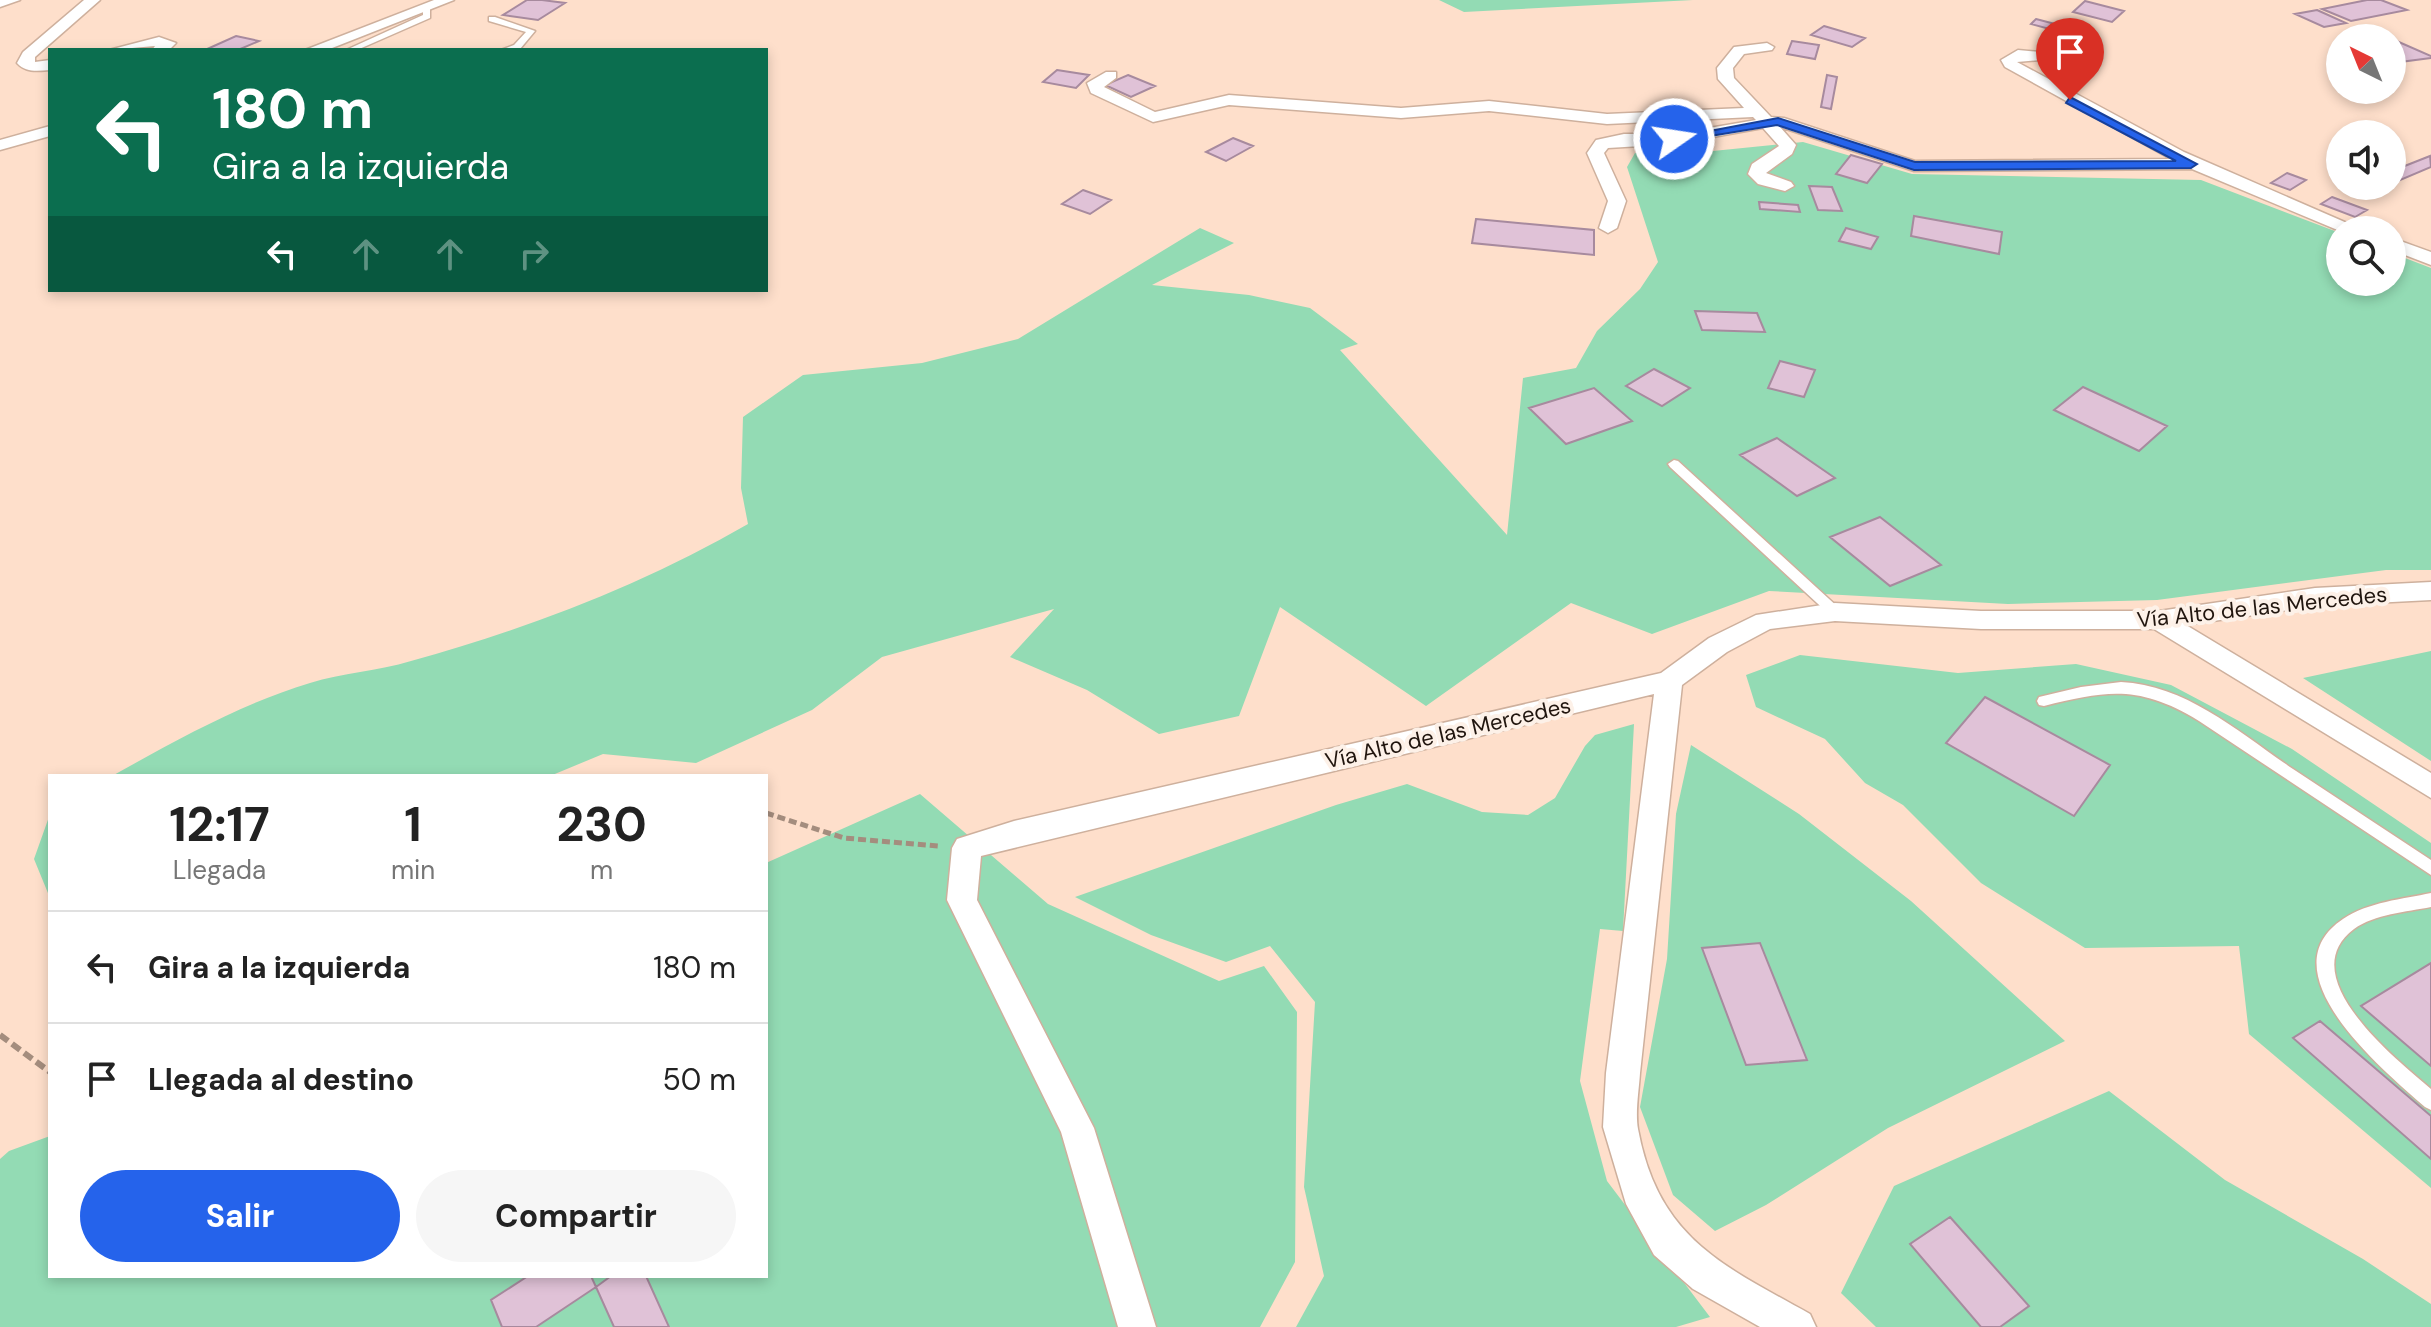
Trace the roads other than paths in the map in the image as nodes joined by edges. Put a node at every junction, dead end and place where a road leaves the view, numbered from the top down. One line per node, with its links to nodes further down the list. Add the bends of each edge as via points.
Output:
1 (13, 0): 4 (street)
2 (93, 0): 14 (street, via 25,63)
3 (447, 0): 5 (street)
4 (0, 3)
5 (426, 9): 10 (street); 11 (lane, via 427,16)
6 (492, 19): 12 (lane, via 531,31)
7 (1767, 47): 16 (street, via 1739,50 1725,68 1726,79)
8 (126, 48): 9 (street, via 169,43)
9 (163, 48)
10 (319, 48)
11 (355, 48)
12 (513, 48)
13 (2046, 56): 19 (street, via 2018,55 2009,60 2070,100)
14 (48, 65)
15 (1111, 75): 16 (street, via 1095,83 1097,90 1153,117 1229,100 1401,113 1489,106 1607,119)
16 (1760, 117): 19 (street, via 1914,166); 20 (street, via 1788,145 1763,162 1757,174); 22 (street, via 1674,139 1602,144 1595,153 1617,201)
17 (48, 132): 18 (street)
18 (0, 145)
19 (2191, 164): 21 (street)
20 (1785, 186)
21 (2326, 219)
22 (1608, 228)
23 (2406, 249): 24 (street)
24 (2431, 259)
25 (1674, 464): 27 (lane)
26 (2431, 591): 28 (street, Vía Alto de las Mercedes, via 2315,597)
27 (1835, 612): 28 (street, Vía Alto de las Mercedes, via 1981,620); 29 (street, Vía Alto de las Mercedes, via 1765,621 1718,645)
28 (2159, 620): 31 (street)
29 (1669, 681): 35 (street, Vía Alto de las Mercedes, via 967,848 962,900 1077,1128); 36 (street, via 1620,1127 1644,1204 1667,1242 1706,1276)
30 (2044, 701): 32 (lane, via 2084,691 2123,690 2167,698)
31 (2431, 787)
32 (2431, 868)
33 (2431, 900): 34 (lane, via 2346,925 2329,945 2326,968 2344,1017)
34 (2431, 1101)
35 (1137, 1327)
36 (1797, 1327)

